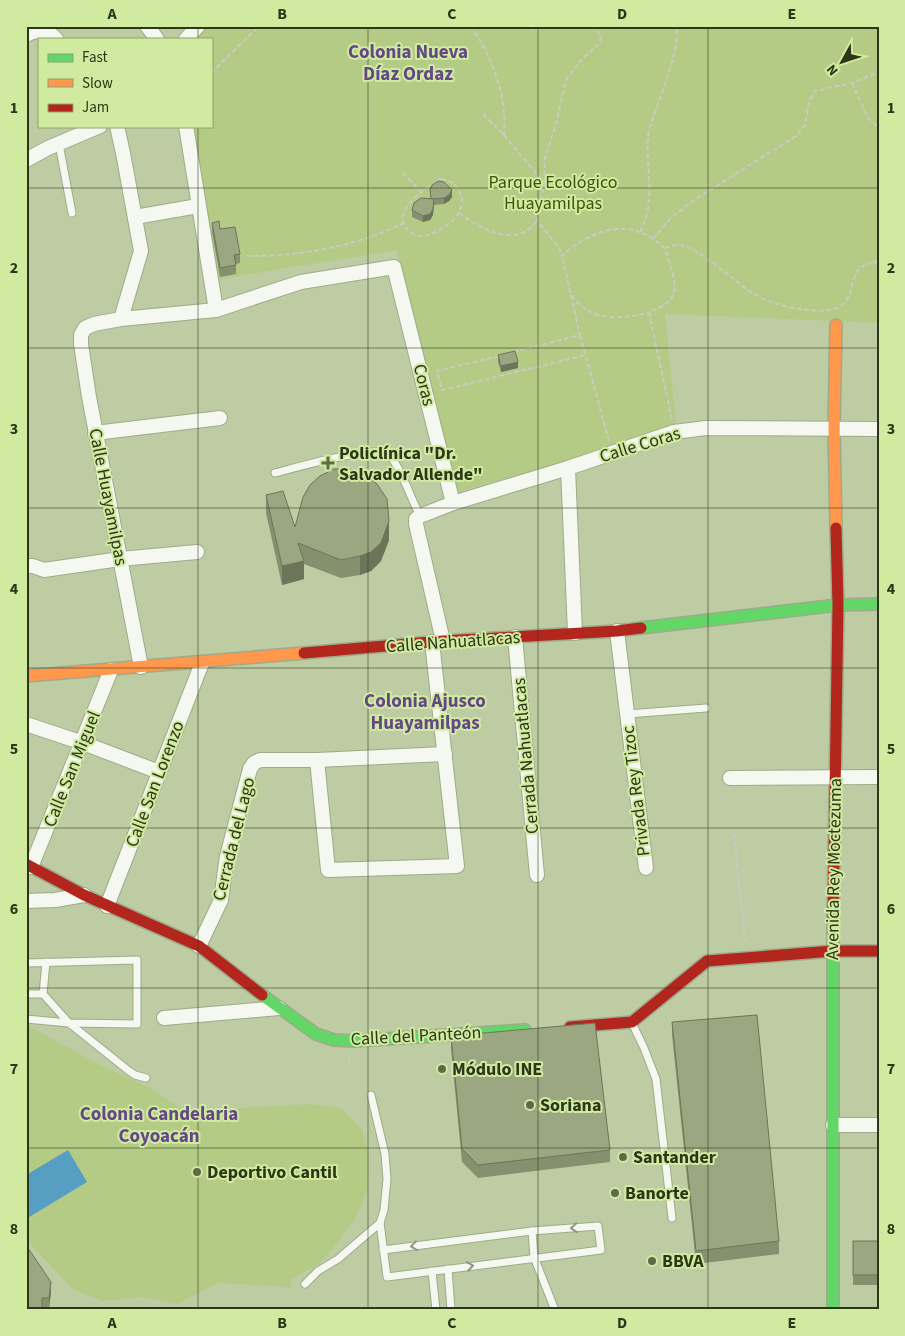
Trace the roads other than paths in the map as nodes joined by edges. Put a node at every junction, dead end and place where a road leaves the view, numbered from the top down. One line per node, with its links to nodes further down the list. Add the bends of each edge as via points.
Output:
1 (146, 26): 5 (street)
2 (198, 26): 6 (street)
3 (26, 36): 4 (street, via 35,30)
4 (55, 38)
5 (156, 38)
6 (187, 38)
7 (96, 128): 10 (street)
8 (117, 128): 14 (street)
9 (186, 128): 12 (street)
10 (60, 144): 11 (street); 13 (lane)
11 (26, 160)
12 (198, 206): 14 (street); 15 (street)
13 (72, 214)
14 (135, 217): 16 (street, via 141,252)
15 (216, 310): 16 (street); 24 (street, Coras, via 301,282 394,267)
16 (121, 319): 21 (street, Calle Huayamilpas, via 94,324 85,328 81,335)
17 (836, 325): 19 (street, Avenida Rey Moctezuma)
18 (220, 418): 21 (street)
19 (834, 429): 20 (street, Calle Coras); 22 (street, Calle Coras, via 706,428 674,432); 30 (street, Avenida Rey Moctezuma)
20 (879, 429)
21 (95, 433): 27 (street, Calle Huayamilpas)
22 (568, 468): 24 (street, Calle Coras); 32 (street)
23 (274, 473): 25 (lane, via 330,459 379,452 388,454 395,462)
24 (453, 503): 25 (street, Calle Coras)
25 (418, 520): 34 (street)
26 (197, 552): 27 (street)
27 (120, 559): 28 (street, via 44,570); 36 (street, Calle Huayamilpas)
28 (26, 566)
29 (879, 604): 30 (street, Calle Nahuatlacas)
30 (838, 605): 31 (street, Calle Nahuatlacas); 46 (street, Avenida Rey Moctezuma)
31 (617, 631): 32 (street, Calle Nahuatlacas); 40 (street, Privada Rey Tizoc)
32 (575, 633): 33 (street, Calle Nahuatlacas)
33 (516, 637): 34 (street, Calle Nahuatlacas); 51 (street, Cerrada Nahuatlacas)
34 (438, 642): 35 (street, Calle Nahuatlacas); 43 (street)
35 (202, 663): 36 (street, Calle Nahuatlacas); 45 (street, Calle San Lorenzo)
36 (141, 667): 37 (street, Calle Nahuatlacas)
37 (111, 670): 38 (street, Calle Nahuatlacas); 42 (street, Calle San Miguel)
38 (26, 676)
39 (706, 708): 40 (lane, Privada Rey Tizoc)
40 (627, 714): 50 (street, Privada Rey Tizoc)
41 (26, 724): 42 (street)
42 (83, 743): 45 (street); 49 (street, Calle San Miguel)
43 (445, 754): 44 (street, Cerrada del Lago); 44 (street, via 457,866 328,870)
44 (317, 760): 55 (street, Cerrada del Lago, via 260,760 250,769 227,856 221,900)
45 (159, 772): 54 (street, Calle San Lorenzo)
46 (835, 777): 47 (street); 48 (street); 57 (street, Avenida Rey Moctezuma)
47 (879, 777)
48 (730, 778)
49 (29, 866): 52 (street, Calle del Panteón)
50 (646, 868)
51 (537, 875)
52 (84, 894): 53 (street); 54 (street, Calle del Panteón)
53 (26, 901)
54 (107, 906): 55 (street, Calle del Panteón)
55 (199, 946): 62 (street, Calle del Panteón)
56 (879, 951): 57 (street)
57 (833, 952): 65 (street, via 707,962); 71 (street, Avenida Rey Moctezuma)
58 (26, 962): 59 (lane)
59 (46, 962): 61 (lane); 66 (lane, via 137,960 136,1024)
60 (26, 994): 61 (lane)
61 (43, 994): 66 (lane)
62 (279, 1008): 63 (street); 68 (street, Calle del Panteón, via 316,1034 354,1042)
63 (164, 1018)
64 (26, 1019): 66 (lane)
65 (632, 1022): 67 (street); 73 (lane, via 656,1079)
66 (69, 1023): 69 (lane, via 129,1072)
67 (562, 1027)
68 (533, 1029)
69 (146, 1078)
70 (371, 1095): 74 (lane, via 388,1179)
71 (833, 1125): 72 (street); 84 (street, Avenida Rey Moctezuma)
72 (879, 1125)
73 (672, 1218)
74 (380, 1222): 76 (lane); 80 (lane)
75 (532, 1231): 76 (lane, one-way to 76); 77 (lane); 77 (lane, one-way to 75, via 601,1250 598,1226)
76 (383, 1250): 79 (lane, via 387,1277)
77 (534, 1258): 78 (lane, one-way to 77); 83 (lane)
78 (448, 1269): 79 (lane); 82 (lane)
79 (432, 1271): 81 (lane)
80 (305, 1284)
81 (436, 1310)
82 (451, 1310)
83 (555, 1310)
84 (833, 1310)

